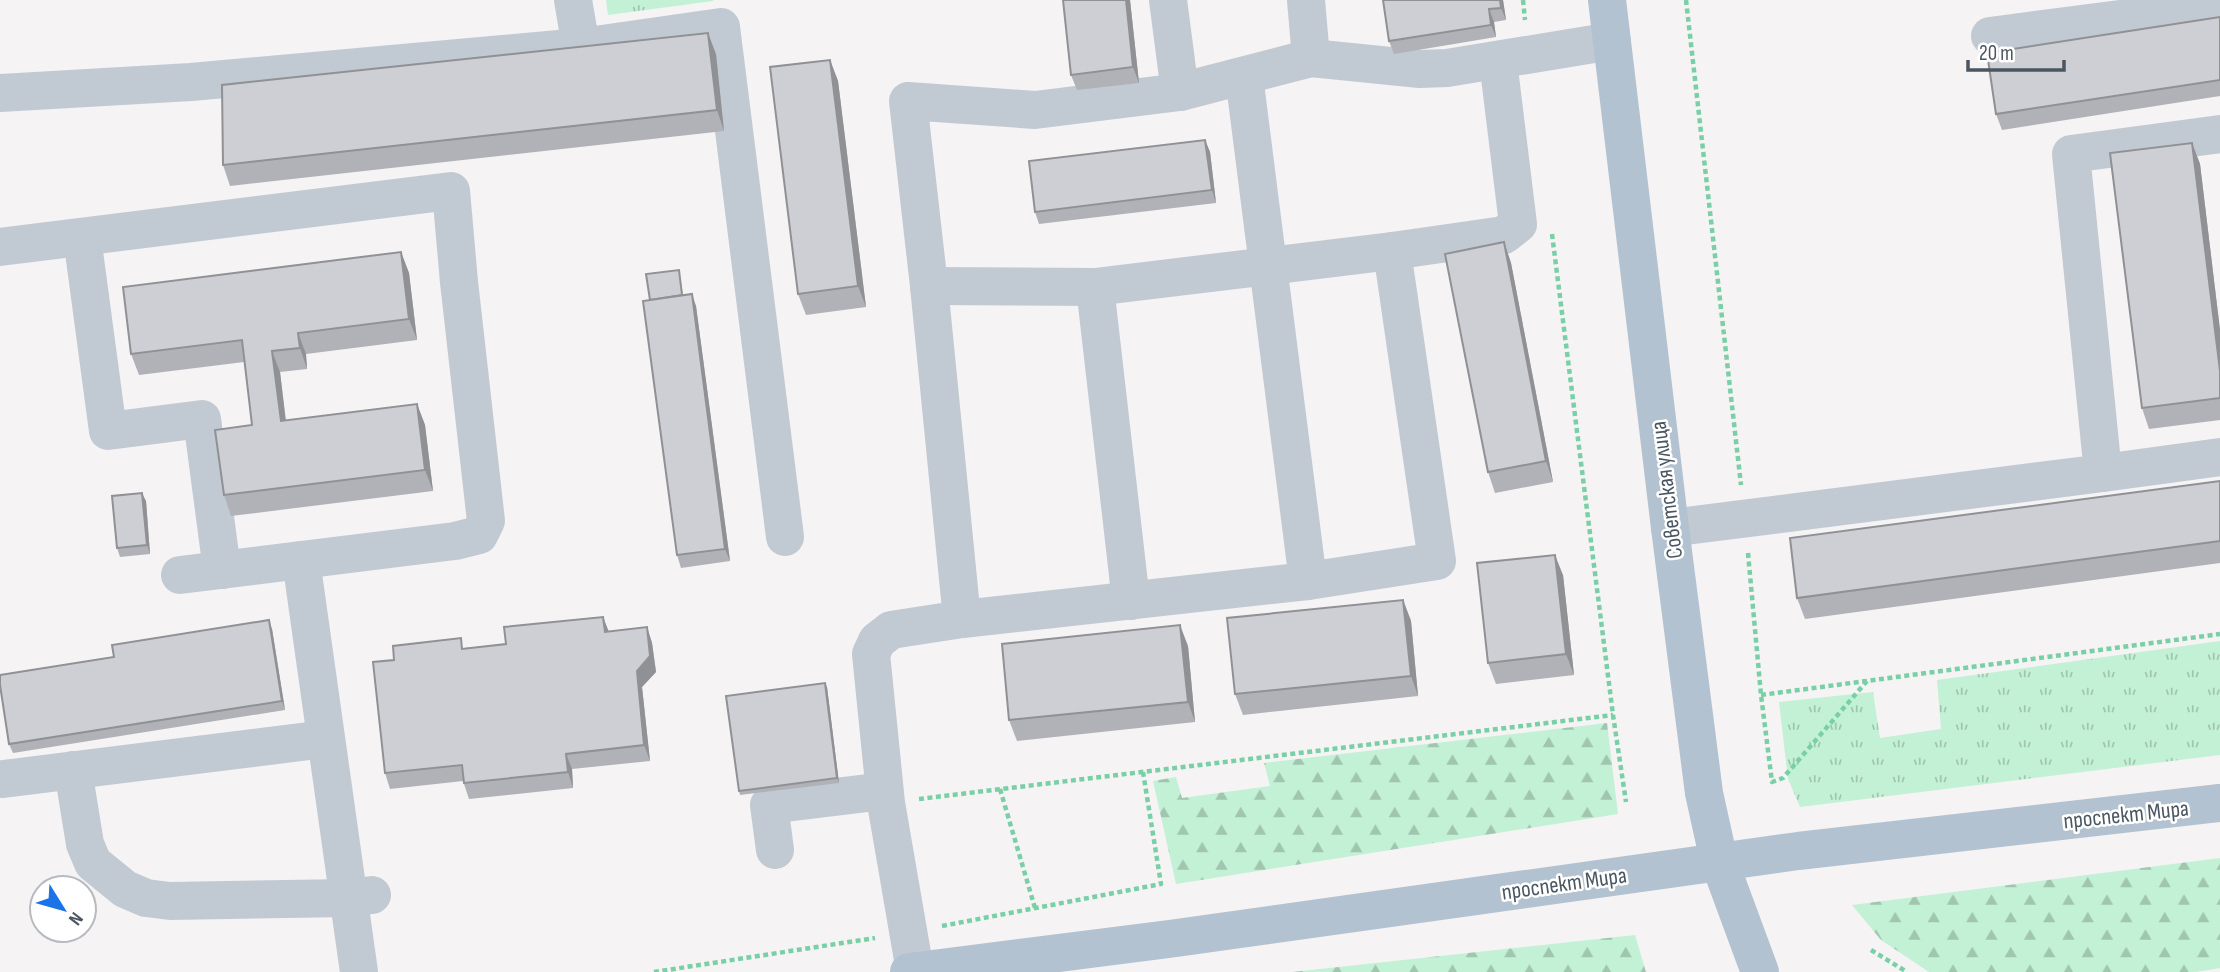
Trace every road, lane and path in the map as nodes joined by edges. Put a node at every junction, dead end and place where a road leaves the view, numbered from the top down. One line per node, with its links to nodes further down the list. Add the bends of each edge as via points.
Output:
1 (573, 0): 10 (lane)
2 (1168, 0): 14 (lane)
3 (1306, 0): 11 (lane)
4 (1523, 0): 12 (path)
5 (1607, 0): 9 (main road, Советская улица)
6 (1685, 0): 26 (path)
7 (2220, 6): 8 (lane)
8 (1990, 36)
9 (1612, 41): 12 (lane); 27 (main road, Советская улица)
10 (581, 47): 15 (lane, via 191,82); 28 (lane, via 721,27)
11 (1311, 58): 12 (lane, via 1420,69); 13 (lane)
12 (1514, 58): 20 (lane, via 1518,224 1504,235)
13 (1244, 76): 14 (lane); 21 (lane)
14 (1180, 92): 22 (lane, via 1035,110 908,101)
15 (0, 93)
16 (2220, 134): 25 (lane, via 2071,154)
17 (1552, 234): 38 (path)
18 (82, 237): 19 (lane); 29 (lane, via 451,191 486,521 479,535 455,541); 30 (lane, via 108,432 202,419)
19 (0, 247)
20 (1392, 251): 21 (lane); 32 (lane, via 1437,561)
21 (1268, 265): 23 (lane); 32 (lane)
22 (929, 286): 23 (lane); 34 (lane)
23 (1095, 287): 33 (lane)
24 (2220, 457): 25 (lane)
25 (2103, 473): 26 (lane)
26 (1745, 520): 27 (lane); 37 (path)
27 (1670, 528): 48 (main road, Советская улица, via 1704,793)
28 (785, 537)
29 (301, 560): 30 (lane); 39 (lane)
30 (222, 570): 31 (lane)
31 (180, 575)
32 (1308, 581): 33 (lane)
33 (1131, 601): 34 (lane)
34 (962, 619): 44 (lane, via 891,630 877,641 871,654)
35 (2220, 634): 36 (path)
36 (1867, 681): 37 (path); 37 (path, via 1783,778 1772,782)
37 (1761, 695)
38 (1613, 715): 41 (path); 45 (path)
39 (325, 739): 40 (lane); 50 (lane)
40 (73, 770): 42 (lane); 50 (lane, via 85,844 93,863 125,890 170,901)
41 (1143, 772): 43 (path); 49 (path, via 1161,884)
42 (3, 779)
43 (1000, 789): 44 (path); 51 (path)
44 (885, 797): 47 (lane, via 769,805); 55 (lane)
45 (1626, 802)
46 (2220, 803): 48 (main road, проспект Мира)
47 (775, 850)
48 (1719, 861): 53 (main road, проспект Мира); 56 (main road, Советская улица)
49 (1124, 891)
50 (361, 897): 54 (lane)
51 (1035, 908)
52 (1871, 950): 57 (path)
53 (1095, 961): 55 (main road, проспект Мира)
54 (359, 972)
55 (912, 972)
56 (1760, 972)
57 (1907, 972)

